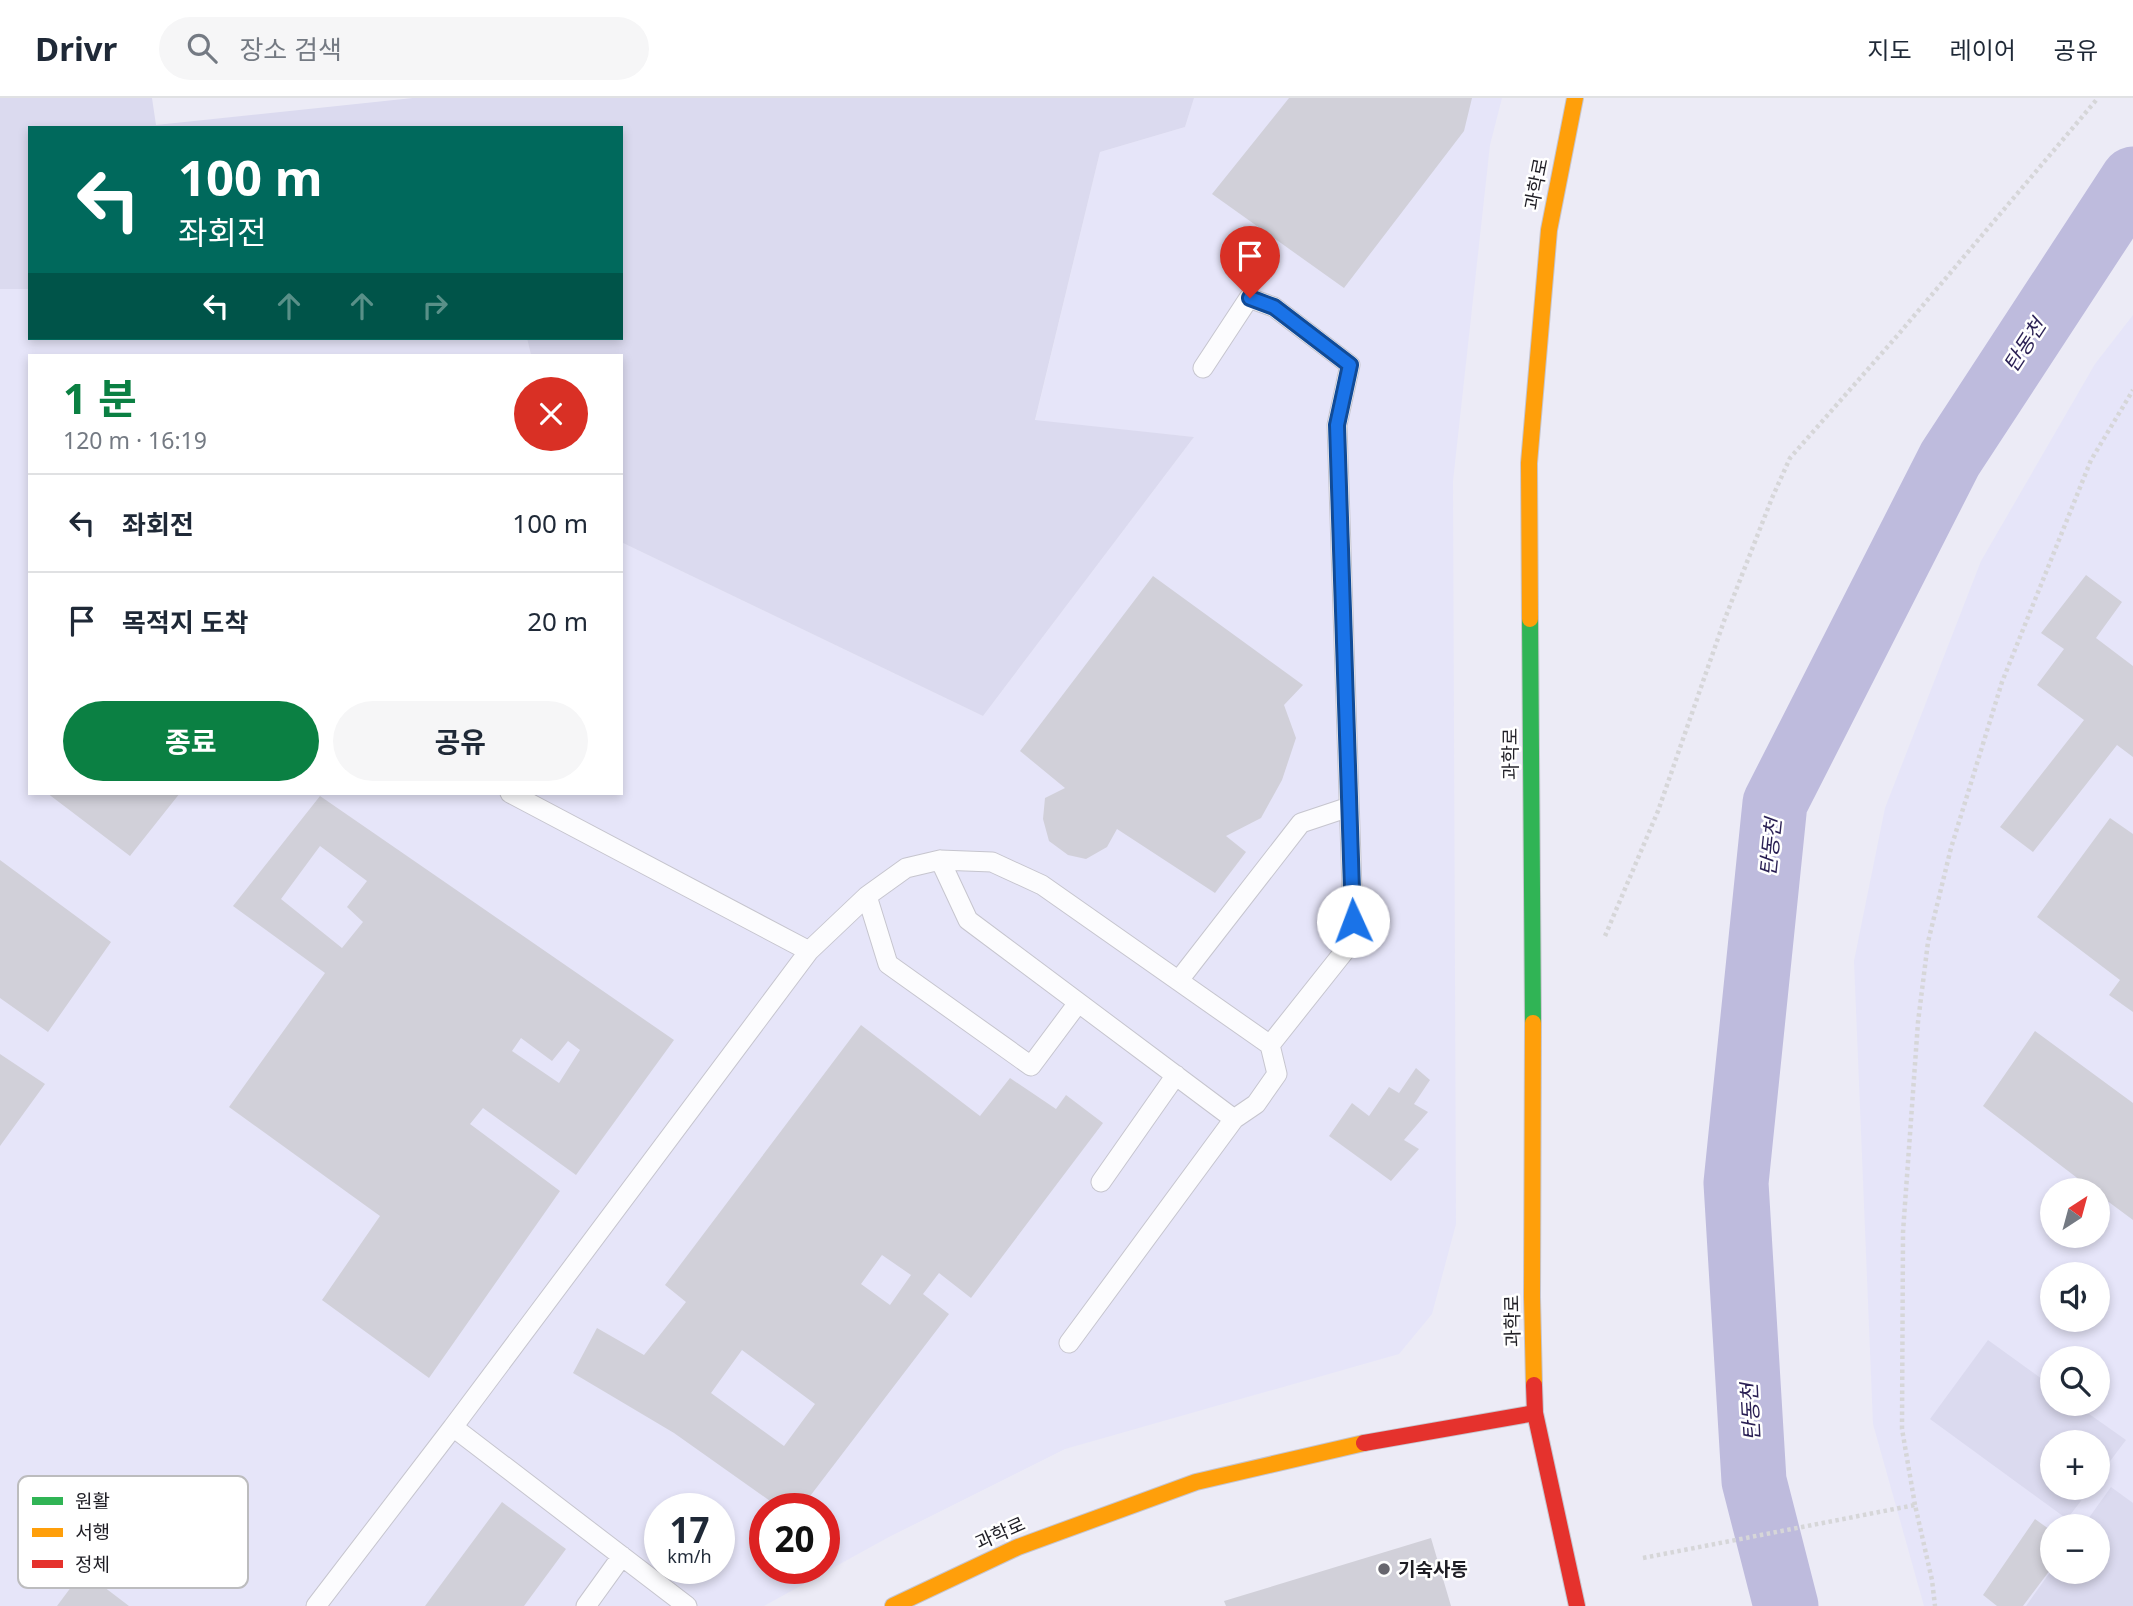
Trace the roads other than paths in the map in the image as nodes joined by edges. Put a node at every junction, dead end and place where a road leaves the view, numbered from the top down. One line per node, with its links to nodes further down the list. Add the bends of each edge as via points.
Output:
1 (1575, 98): 15 (main road, 과학로, via 1549,230 1529,463)
2 (1203, 368): 4 (lane, via 1250,298 1274,307 1350,365 1337,425)
3 (514, 795): 7 (lane)
4 (1349, 807): 8 (lane, via 1301,823); 10 (lane, via 1353,921 1348,948)
5 (940, 860): 6 (lane, via 906,868); 8 (lane, via 992,862 1042,885); 9 (lane, via 968,920)
6 (867, 896): 7 (lane); 9 (lane, via 888,964 1031,1066)
7 (809, 951): 16 (lane)
8 (1179, 980): 10 (lane)
9 (1078, 1003): 11 (lane)
10 (1270, 1045): 12 (lane, via 1277,1074 1256,1104)
11 (1176, 1076): 12 (lane); 13 (lane)
12 (1234, 1119): 14 (lane)
13 (1101, 1182)
14 (1069, 1343)
15 (1535, 1413): 21 (main road, 과학로, via 1354,1445 1196,1482 1017,1547); 22 (main road, 과학로)
16 (453, 1427): 17 (lane); 18 (lane)
17 (622, 1556): 19 (lane); 20 (lane)
18 (316, 1606)
19 (586, 1606)
20 (687, 1606)
21 (893, 1606)
22 (1577, 1606)

